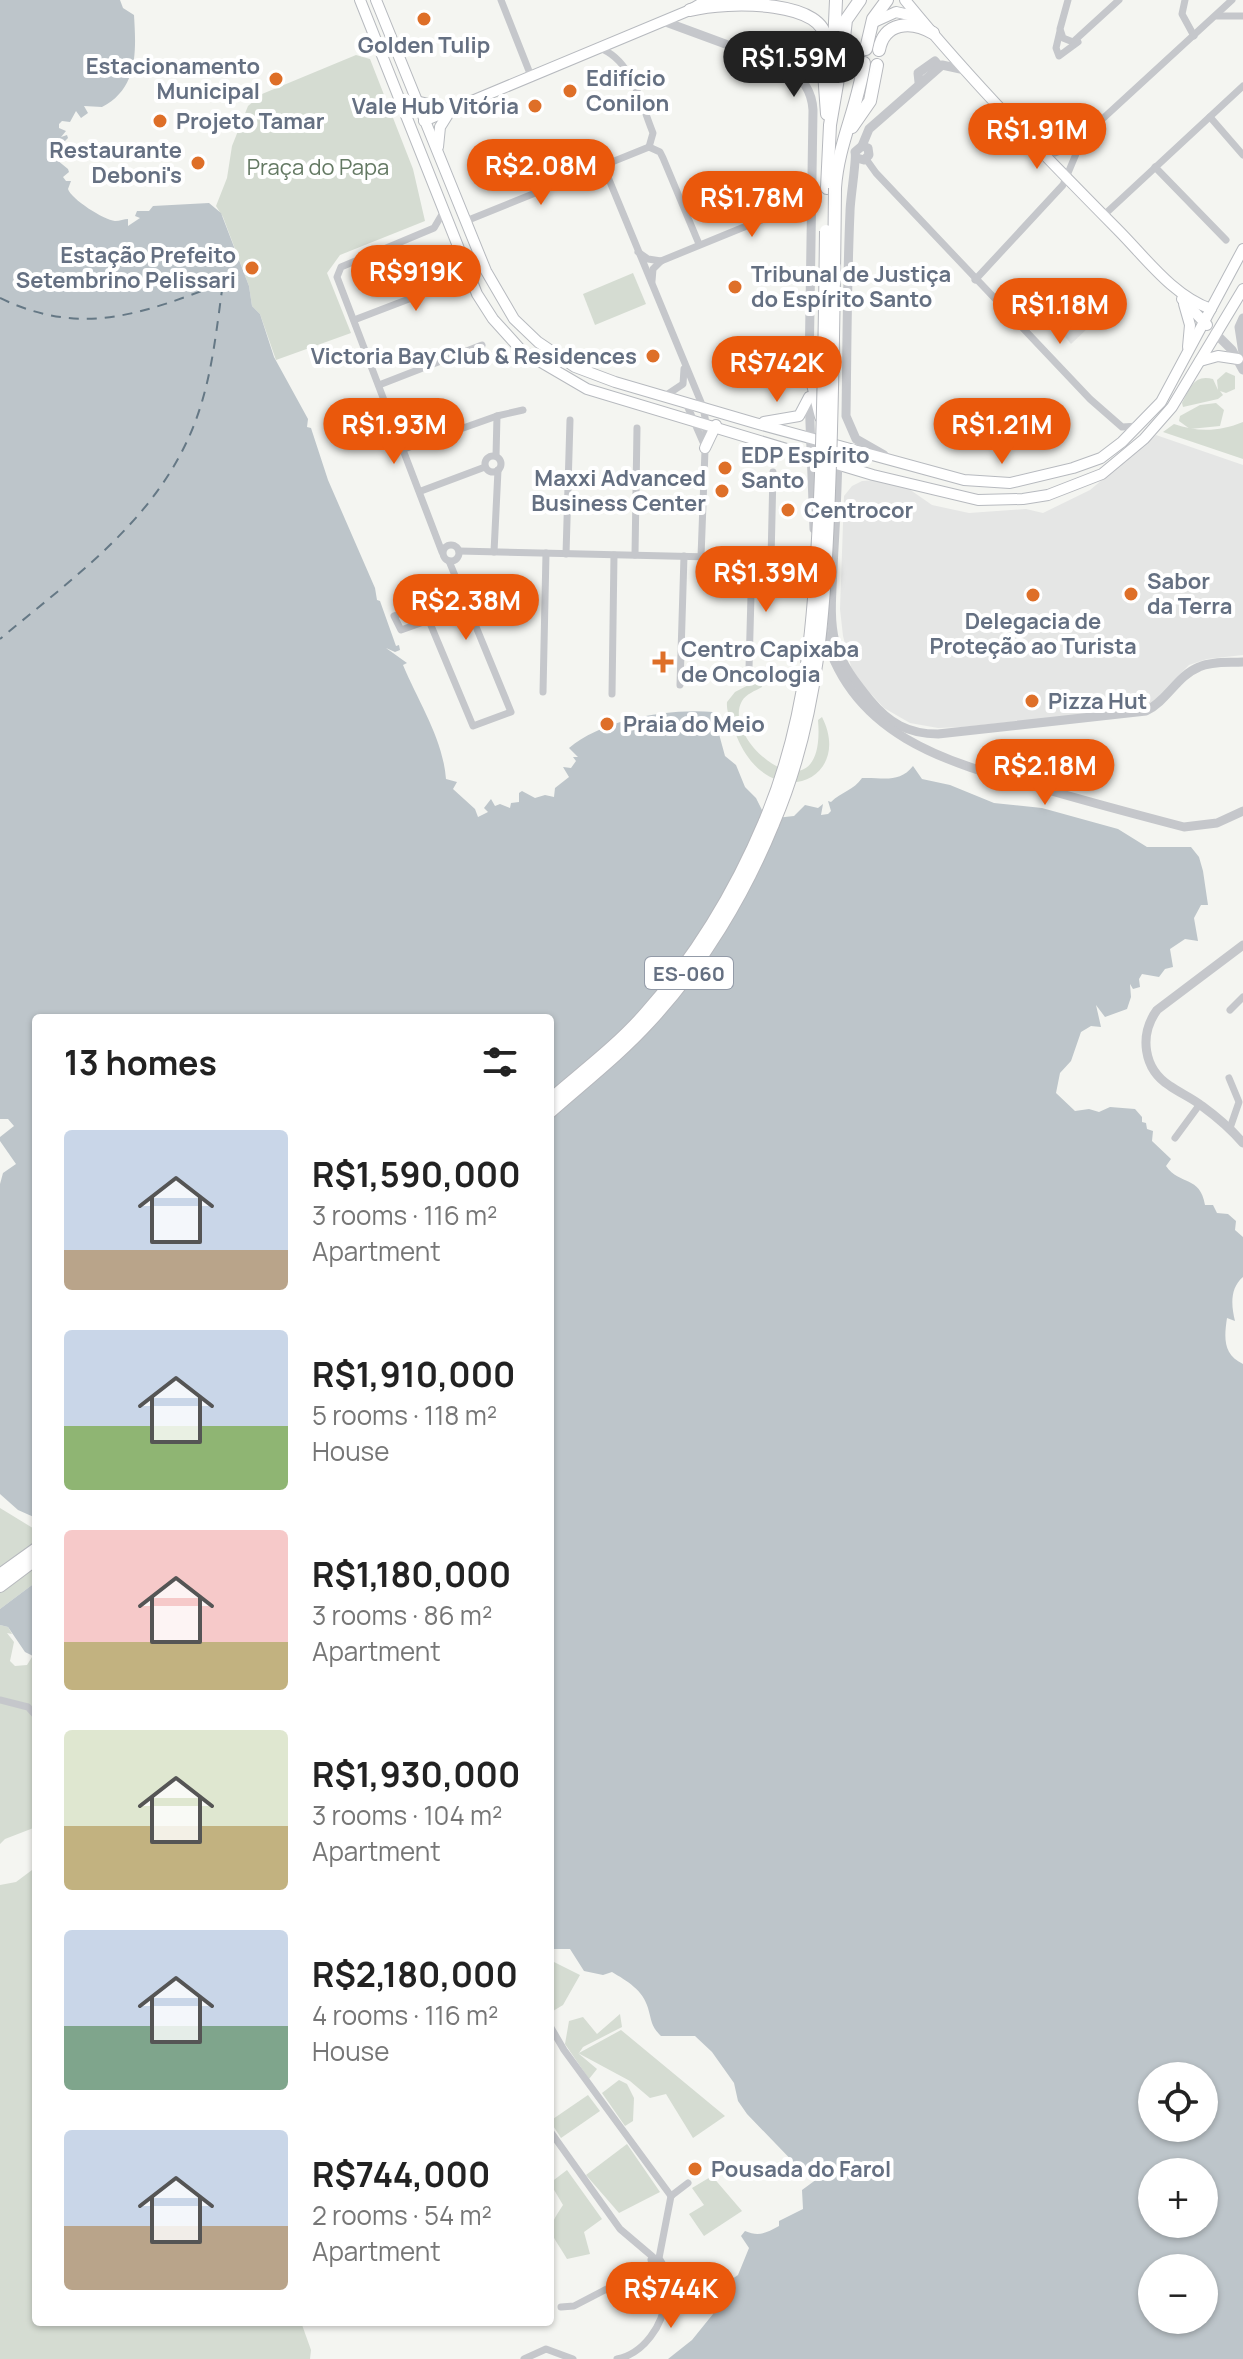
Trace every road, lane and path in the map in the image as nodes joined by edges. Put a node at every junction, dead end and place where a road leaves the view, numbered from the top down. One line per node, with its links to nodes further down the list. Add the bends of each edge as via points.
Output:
1 (360, 0): 30 (main road)
2 (376, 0): 33 (main road)
3 (501, 0): 31 (street)
4 (707, 0): 15 (main road)
5 (744, 0): 14 (main road); 15 (main road)
6 (836, 0): 25 (main road)
7 (860, 0): 25 (main road)
8 (887, 0): 20 (main road)
9 (905, 0): 18 (main road)
10 (1068, 0): 21 (street)
11 (1119, 0): 23 (street)
12 (1185, 0): 24 (street, via 1182,14)
13 (1232, 0): 16 (street)
14 (796, 1): 25 (main road, via 819,14)
15 (690, 10): 19 (main road)
16 (1217, 16): 17 (street); 24 (street)
17 (1243, 16)
18 (920, 18): 20 (main road, via 896,12); 22 (main road)
19 (663, 21): 26 (main road); 48 (street, via 777,62 802,80 813,110)
20 (870, 26): 22 (main road, via 872,49 896,26)
21 (1060, 29): 23 (street, via 1069,41); 23 (street, via 1059,56)
22 (933, 33): 29 (main road)
23 (1085, 34)
24 (1194, 36): 37 (street)
25 (834, 45)
26 (599, 48): 31 (main road); 39 (street, via 623,64 653,133)
27 (832, 59): 46 (main road, ES-060)
28 (870, 64): 46 (main road, ES-060)
29 (969, 72): 38 (main road); 42 (street, via 948,64 919,82 869,129 855,152)
30 (391, 76): 36 (main road); 47 (main road)
31 (531, 76): 34 (main road)
32 (1243, 86): 35 (street)
33 (416, 101): 34 (main road); 36 (main road)
34 (451, 109): 36 (main road); 40 (main road, via 438,133)
35 (1210, 117): 41 (street); 44 (street)
36 (424, 121): 40 (main road)
37 (1084, 137): 38 (street, via 1055,153); 45 (street)
38 (1032, 141): 45 (main road)
39 (649, 147): 43 (street); 52 (street, via 660,152)
40 (438, 153): 50 (main road)
41 (1243, 155)
42 (862, 158): 57 (street); 62 (street, via 851,178)
43 (603, 165): 50 (street); 54 (street)
44 (1155, 167): 49 (street); 51 (street)
45 (1066, 178): 49 (main road); 57 (street)
46 (831, 188): 137 (main road, ES-060, bridge, via 816,589 809,666 793,745 749,856 693,952 644,1015); 139 (main road, ES-060, bridge, via 832,414 823,617 797,763 753,867 695,964 651,1021)
47 (444, 211): 56 (main road); 67 (street, via 434,228 337,271)
48 (810, 212): 52 (street, via 793,207); 60 (street)
49 (1104, 215): 58 (main road)
50 (466, 221): 81 (main road, via 499,297 538,342 575,367)
51 (1226, 240)
52 (699, 244): 55 (street)
53 (1243, 249): 64 (main road)
54 (637, 251): 55 (street); 59 (street)
55 (661, 261): 59 (street, via 653,269)
56 (469, 276): 67 (street); 88 (main road, via 493,319 522,351 554,372 587,389)
57 (975, 280): 90 (street, via 1113,421 1122,427)
58 (1169, 281): 63 (main road); 64 (main road)
59 (652, 287): 77 (street)
60 (811, 291): 62 (street, via 827,308 837,308); 71 (street)
61 (1242, 292): 64 (main road); 70 (main road)
62 (849, 296): 65 (street)
63 (1184, 302): 68 (main road); 74 (main road, via 1190,325)
64 (1211, 309): 68 (main road)
65 (849, 315): 69 (street); 73 (street)
66 (1243, 318): 75 (street)
67 (354, 320): 80 (street)
68 (1204, 322): 70 (main road); 74 (main road)
69 (821, 325): 71 (street); 73 (street, via 837,327)
70 (1215, 333): 75 (street); 76 (main road)
71 (809, 339): 78 (street)
72 (482, 345): 80 (street)
73 (847, 349): 99 (street, via 848,425 865,446)
74 (1188, 354): 90 (main road)
75 (1240, 356): 76 (main road); 79 (street)
76 (1200, 361): 103 (main road, via 1172,407 1144,439 1102,474 1065,490 1023,499 978,500)
77 (683, 362): 81 (street, via 683,384); 84 (street)
78 (808, 368): 82 (street); 93 (main road, via 822,422)
79 (1243, 370)
80 (379, 385): 95 (street)
81 (665, 396): 83 (main road)
82 (809, 397): 89 (main road, via 799,416); 92 (street)
83 (686, 403): 84 (main road); 88 (street)
84 (703, 407): 88 (street); 89 (main road)
85 (523, 410): 86 (street)
86 (497, 416): 95 (street); 96 (street)
87 (570, 420): 112 (street)
88 (706, 423): 94 (main road); 94 (street); 97 (main road)
89 (755, 423): 92 (main road)
90 (1141, 425): 99 (main road, via 1101,458 1010,483 964,480)
91 (637, 428): 114 (street)
92 (810, 438): 93 (main road); 97 (street)
93 (838, 445): 98 (street); 99 (main road); 103 (main road)
94 (705, 448): 116 (street)
95 (404, 449): 104 (street)
96 (496, 456): 100 (street, via 486,458); 101 (street, via 501,461)
97 (810, 461): 98 (main road); 106 (street)
98 (838, 463): 103 (main road); 130 (street, via 832,619 838,652 878,710 902,729)
99 (902, 463)
100 (485, 467): 101 (street); 104 (street)
101 (498, 470): 110 (street)
102 (773, 472): 119 (street)
103 (873, 475)
104 (421, 491): 105 (street)
105 (438, 535): 107 (street); 109 (street)
106 (815, 544): 118 (street, via 811,554); 121 (street)
107 (452, 545): 108 (street); 109 (street)
108 (459, 551): 110 (street); 120 (street)
109 (442, 552): 120 (street)
110 (494, 552): 111 (street)
111 (546, 553): 112 (street); 128 (street)
112 (566, 554): 113 (street)
113 (614, 555): 114 (street); 129 (street)
114 (635, 555): 115 (street)
115 (684, 556): 116 (street); 127 (street)
116 (701, 557): 117 (street)
117 (752, 559): 119 (street); 126 (street)
118 (799, 559): 119 (street); 121 (street, via 814,564)
119 (771, 560)
120 (449, 561): 122 (street)
121 (817, 571): 131 (street, via 828,646 845,680 890,730)
122 (461, 590): 123 (street); 124 (street, via 511,712 473,726)
123 (422, 604): 124 (street); 124 (street, via 394,616 401,630)
124 (429, 620)
125 (1243, 664): 130 (street, via 1196,673 1153,715)
126 (749, 668)
127 (680, 685)
128 (543, 692)
129 (612, 694)
130 (938, 734): 131 (street, via 933,747)
131 (945, 760): 132 (street, via 1184,827 1217,823)
132 (1243, 811)
133 (1243, 945): 138 (street, via 1157,1010 1147,1025 1145,1046 1153,1068 1168,1085)
134 (1243, 997): 135 (street)
135 (1230, 1010)
136 (1229, 1078): 140 (street, via 1239,1102)
137 (554, 1096)
138 (1200, 1104): 140 (street); 141 (street)
139 (554, 1108)
140 (1230, 1128): 142 (street)
141 (1175, 1138)
142 (1243, 1143)
143 (32, 1552): 145 (main road)
144 (32, 1562): 146 (main road)
145 (0, 1575)
146 (0, 1586)
147 (0, 1700): 148 (street)
148 (32, 1712)
149 (554, 2033): 151 (street)
150 (554, 2046): 151 (street)
151 (564, 2050): 156 (street)
152 (554, 2137): 154 (street)
153 (554, 2147): 154 (street)
154 (563, 2150): 157 (street, via 620,2229)
155 (688, 2183): 156 (street)
156 (671, 2196): 157 (street)
157 (655, 2262): 158 (street, via 574,2306); 161 (street, via 665,2291 662,2314 639,2350)
158 (561, 2307)
159 (524, 2359): 160 (street, via 546,2349)
160 (573, 2359)
161 (617, 2359)

